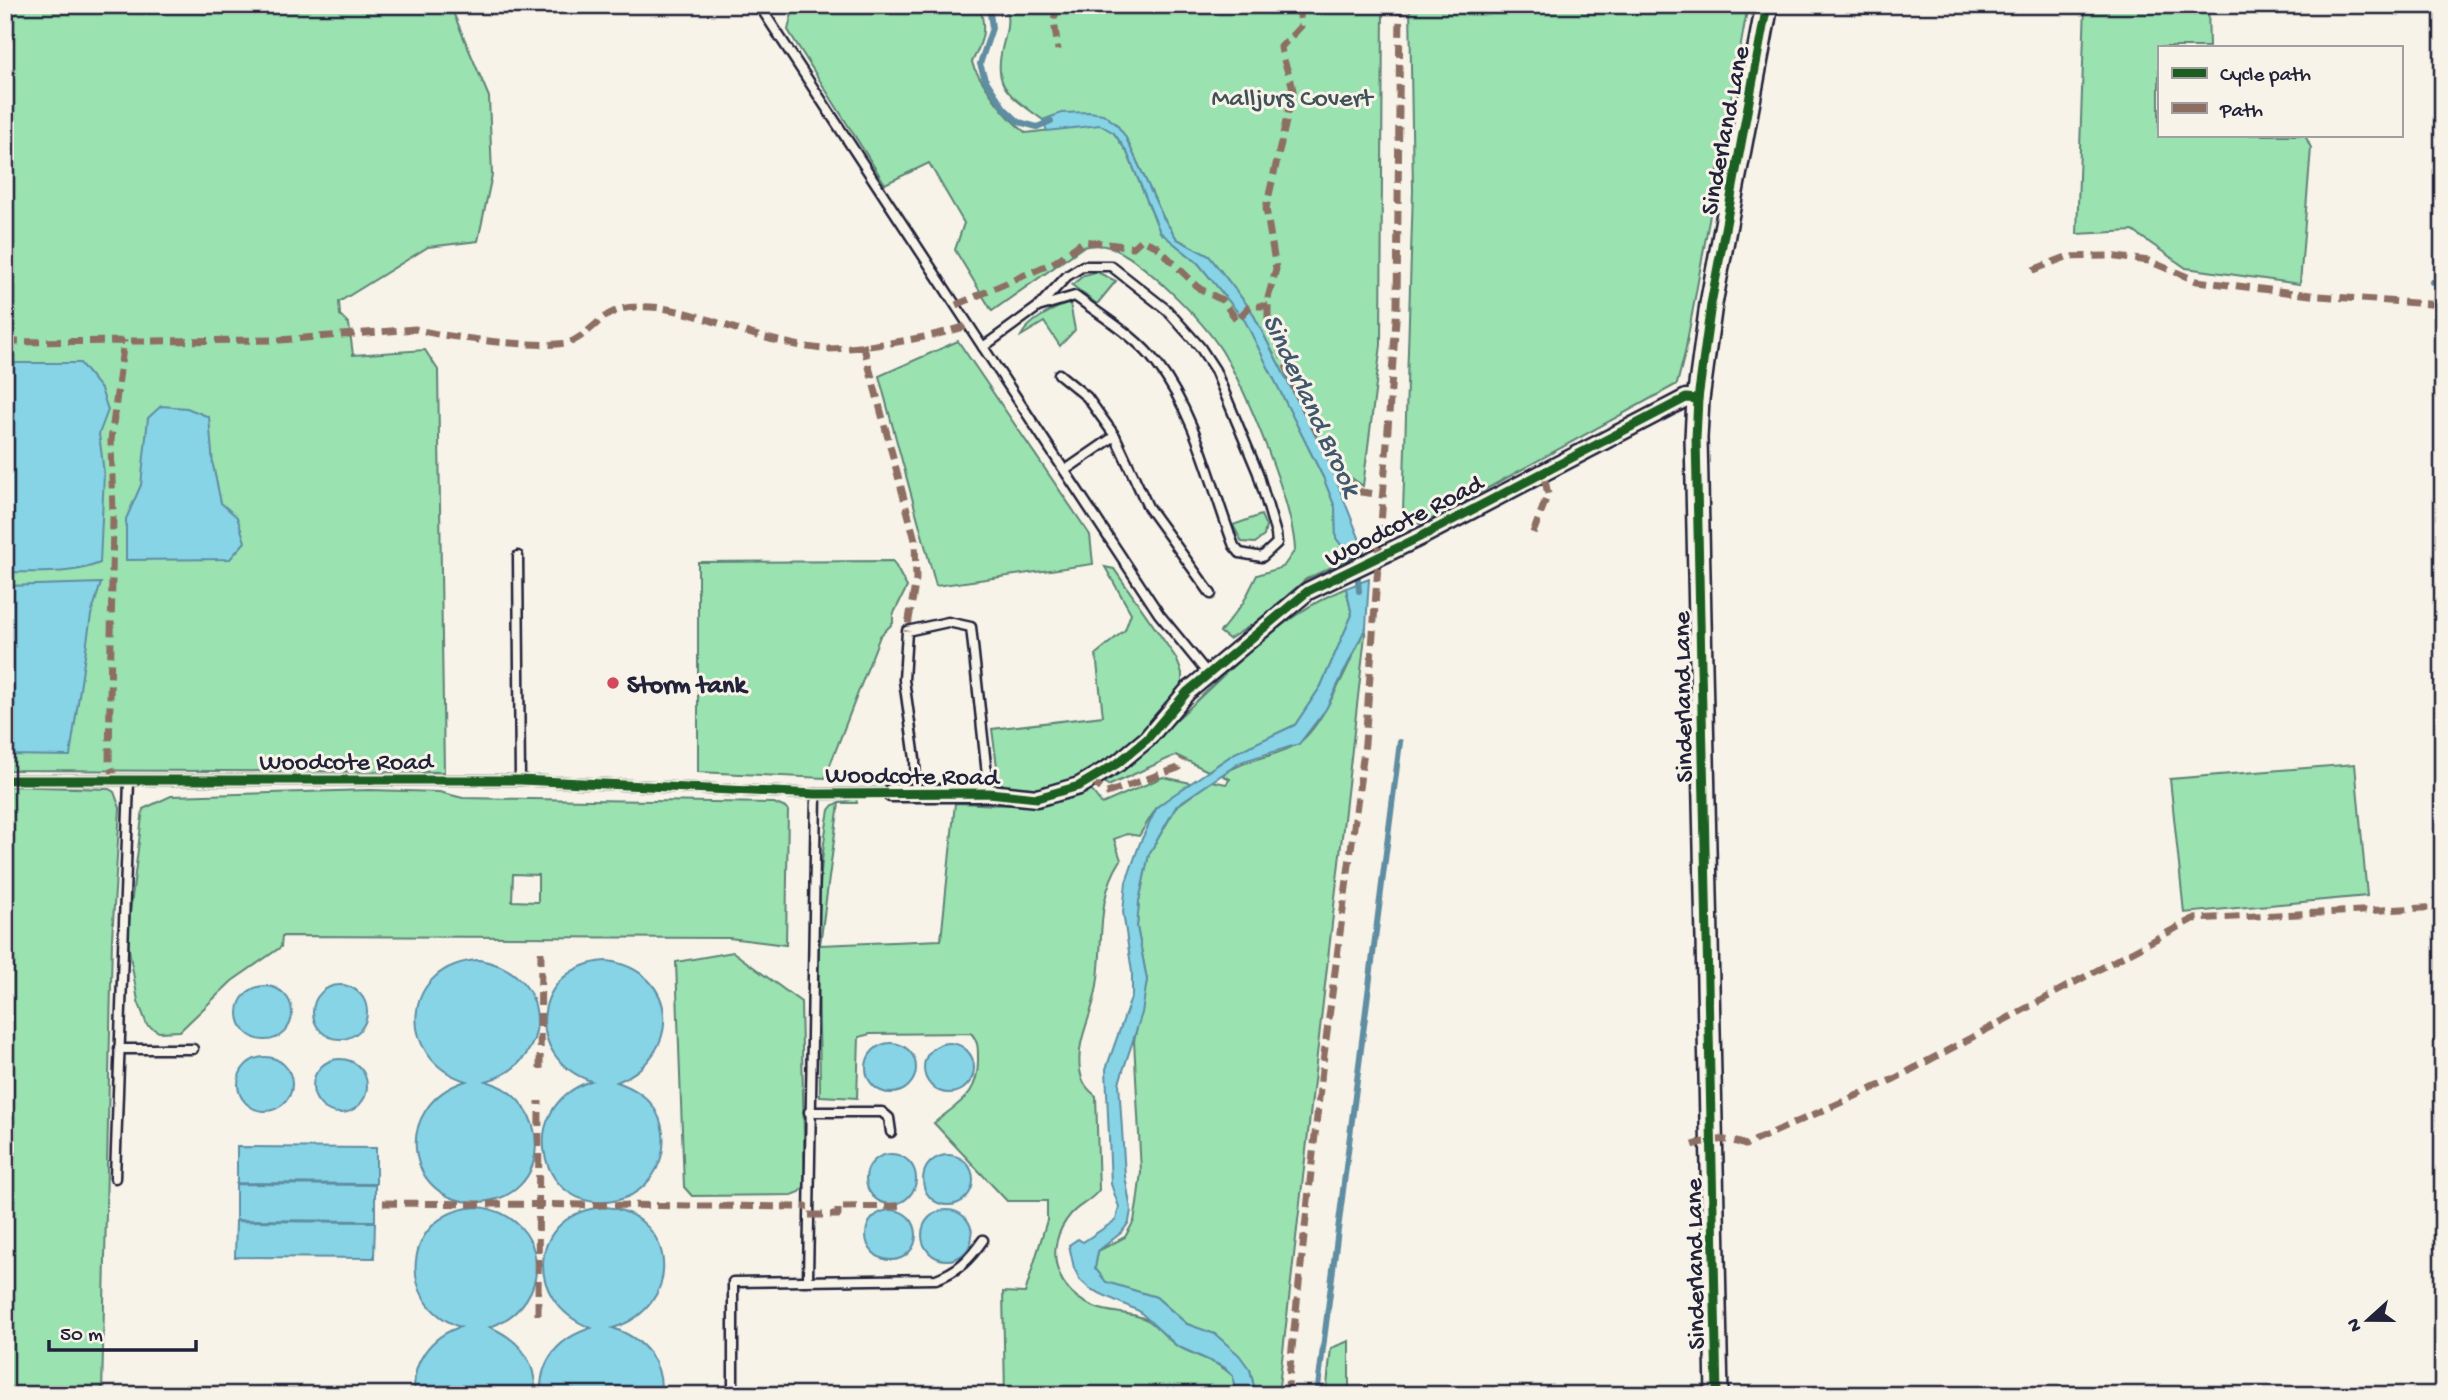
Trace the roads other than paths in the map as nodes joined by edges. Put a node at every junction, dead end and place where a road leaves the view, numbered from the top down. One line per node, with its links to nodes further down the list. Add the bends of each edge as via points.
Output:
1 (759, 5): 4 (lane)
2 (1768, 5): 6 (street, Sinderland Lane, via 1711,304)
3 (1038, 307): 3 (lane, via 1067,276 1083,266 1101,264 1126,276 1167,310 1200,347 1223,389 1271,512 1277,543 1270,551 1253,557 1234,546 1220,498 1176,394 1137,342 1075,296); 4 (lane)
4 (983, 347): 8 (lane)
5 (1059, 374): 7 (lane, via 1087,397)
6 (1698, 398): 11 (street, Woodcote Road, via 1686,398 1326,582 1291,603); 27 (street, Sinderland Lane)
7 (1115, 436): 8 (lane); 10 (lane, via 1148,507)
8 (1067, 470): 11 (lane, via 1159,614)
9 (518, 556): 13 (lane)
10 (1211, 594)
11 (1208, 674): 17 (street, Woodcote Road, via 1147,739 1079,786 1037,798)
12 (5, 780): 14 (lane, Woodcote Road)
13 (520, 780): 14 (lane, Woodcote Road); 18 (lane, Woodcote Road)
14 (129, 781): 19 (lane)
15 (916, 792): 16 (street, Woodcote Road); 17 (street, Woodcote Road); 17 (lane, via 904,680 907,631 948,622 971,627)
16 (891, 793): 18 (lane, Woodcote Road)
17 (989, 793)
18 (816, 794): 21 (lane)
19 (119, 1049): 20 (lane); 23 (lane)
20 (193, 1049)
21 (809, 1112): 22 (lane, via 882,1112 889,1118); 25 (lane)
22 (891, 1132)
23 (115, 1178)
24 (982, 1240): 25 (lane, via 954,1273 936,1279)
25 (808, 1279): 26 (lane, via 733,1282)
26 (733, 1395)
27 (1717, 1395)

